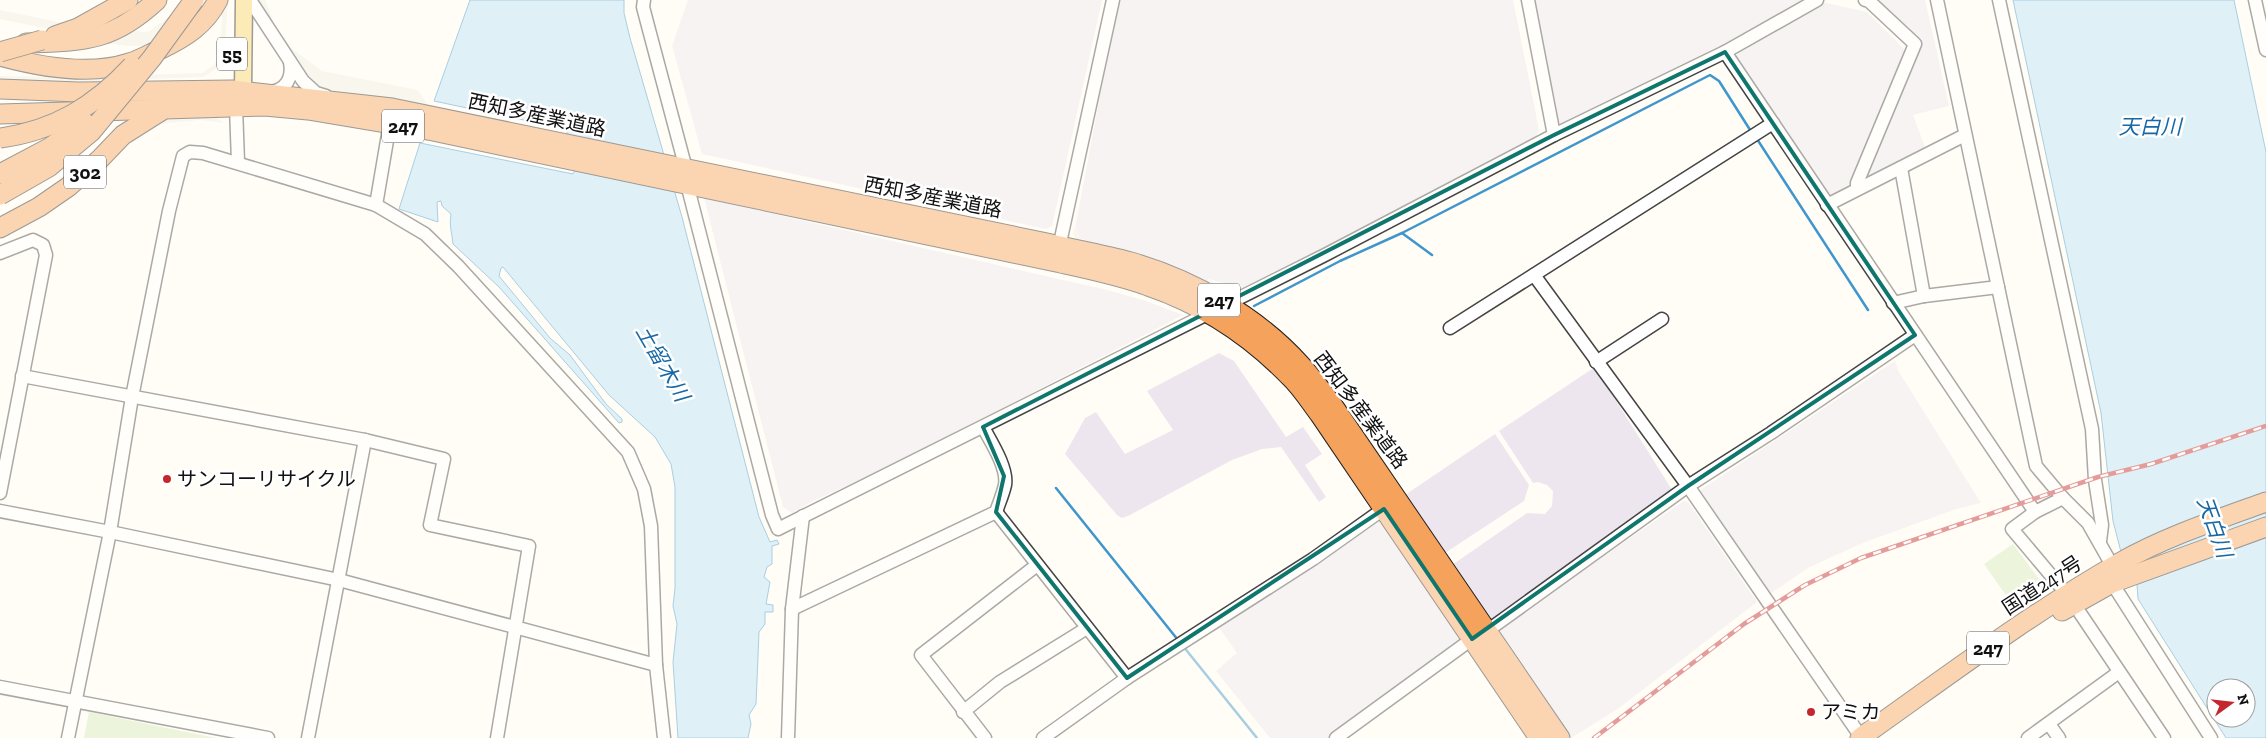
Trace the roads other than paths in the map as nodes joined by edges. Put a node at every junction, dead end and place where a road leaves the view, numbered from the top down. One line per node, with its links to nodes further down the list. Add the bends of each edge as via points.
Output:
1 (128, 0): 22 (highway, bridge, via 78,28)
2 (157, 0): 20 (highway, via 111,33 79,40)
3 (184, 0): 39 (highway, bridge, via 135,63 99,98 48,127)
4 (194, 0): 25 (highway, bridge)
5 (218, 0): 22 (highway, via 190,34 130,63 104,68 69,68 31,64)
6 (233, 0): 29 (main road, 55)
7 (244, 0): 19 (main road, 55)
8 (250, 0): 18 (street)
9 (644, 0): 43 (street)
10 (1113, 0): 50 (street)
11 (1528, 0): 37 (street)
12 (1817, 0): 23 (street)
13 (1865, 0): 44 (street, via 1915,44)
14 (1936, 0): 38 (street)
15 (1999, 0): 76 (street, via 2092,429 2102,526)
16 (2255, 0): 17 (street)
17 (2263, 17): 21 (street)
18 (262, 20): 19 (street, via 254,18); 24 (street)
19 (244, 25): 29 (main road, 55)
20 (0, 44)
21 (2266, 50)
22 (0, 52)
23 (1724, 52): 36 (street); 37 (street)
24 (290, 62): 28 (street, via 291,74 287,84 280,90); 34 (street, via 302,81 316,93)
25 (132, 83): 42 (highway, bridge, via 66,137); 45 (highway, bridge, via 78,144 43,170)
26 (0, 89): 27 (highway, 西知多産業道路 / 247)
27 (79, 92): 29 (highway, 西知多産業道路 / 247); 30 (highway, 西知多産業道路 / 247)
28 (266, 93): 29 (highway, 西知多産業道路 / 247); 34 (highway, 西知多産業道路 / 247)
29 (237, 96): 31 (highway, 西知多産業道路 / 247); 34 (highway, 西知多産業道路 / 247, via 266,106); 40 (street)
30 (0, 97)
31 (165, 109): 32 (highway, 西知多産業道路 / 247); 48 (highway, 302, via 123,135 68,187)
32 (81, 113): 33 (highway, 西知多産業道路 / 247); 35 (highway, 西知多産業道路 / 247)
33 (0, 114)
34 (391, 116): 43 (highway, 西知多産業道路 / 247); 46 (street)
35 (0, 123)
36 (1773, 123): 47 (street); 51 (street)
37 (1554, 135): 55 (street)
38 (1965, 135): 41 (street); 52 (street)
39 (0, 138)
40 (238, 162): 46 (street); 62 (street, via 203,153 190,152 183,156)
41 (1901, 168): 44 (street); 53 (street)
42 (0, 174)
43 (682, 176): 50 (highway, 西知多産業道路 / 247); 73 (street, via 772,515 778,529)
44 (1857, 189): 47 (street)
45 (0, 195)
46 (376, 205): 86 (street, via 425,234 458,266 628,452 644,489 651,526)
47 (1826, 205): 54 (street)
48 (0, 228)
49 (0, 253): 61 (street, via 33,240 43,245 46,255)
50 (1057, 254): 55 (highway, 西知多産業道路 / 247, via 1130,262 1162,272); 56 (highway, 西知多産業道路 / 247, via 1148,285)
51 (1534, 275): 58 (street); 60 (street)
52 (1998, 287): 53 (street); 67 (street, via 2036,466)
53 (1924, 296): 54 (street)
54 (1893, 302): 59 (street)
55 (1226, 304): 56 (street); 69 (highway, 西知多産業道路 / 247, via 1262,329 1300,364 1332,404)
56 (1209, 313): 63 (street); 69 (highway, 西知多産業道路 / 247, via 1254,344 1290,377)
57 (1662, 319): 60 (street)
58 (1450, 328)
59 (1915, 335): 65 (street); 72 (street)
60 (1596, 362): 65 (street)
61 (22, 376): 62 (street); 66 (street)
62 (132, 397): 64 (street); 75 (street)
63 (983, 427): 71 (street, via 1004,476 1005,485); 73 (street)
64 (365, 440): 79 (street); 83 (street, via 444,459 430,525 529,546)
65 (1688, 486): 85 (street); 104 (street)
66 (0, 493)
67 (2063, 498): 72 (street); 76 (street)
68 (2266, 502): 78 (highway, 国道247号 / 247, via 2190,528)
69 (1391, 504): 85 (highway, 西知多産業道路 / 247); 88 (street, via 1313,560)
70 (0, 511): 75 (street)
71 (996, 512): 77 (street); 81 (street)
72 (2034, 512): 80 (street, via 2012,529)
73 (803, 516): 81 (street)
74 (2266, 527): 78 (highway, 国道247号 / 247)
75 (110, 532): 79 (street); 90 (street)
76 (2100, 540): 78 (street)
77 (1037, 564): 84 (street); 91 (street, via 921,655)
78 (2117, 573): 104 (highway, 国道247号 / 247, via 2058,599); 105 (highway, 国道247号 / 247); 109 (street)
79 (339, 580): 83 (street); 95 (street)
80 (2060, 586)
81 (792, 610): 98 (street)
82 (2080, 613): 87 (street)
83 (517, 627): 86 (street); 96 (street)
84 (1087, 628): 88 (street); 91 (street, via 1000,682)
85 (1479, 635): 101 (street); 102 (highway, 西知多産業道路 / 247); 103 (highway, 西知多産業道路 / 247)
86 (656, 665): 97 (street)
87 (2119, 672): 92 (street); 108 (street)
88 (1127, 678): 100 (street)
89 (0, 687): 90 (street)
90 (75, 702): 93 (street); 94 (street)
91 (963, 712): 99 (street)
92 (2049, 724): 106 (street); 107 (street)
93 (68, 738)
94 (268, 738)
95 (308, 738)
96 (497, 738)
97 (664, 738)
98 (788, 738)
99 (985, 738)
100 (1043, 738)
101 (1336, 738)
102 (1539, 738)
103 (1560, 738)
104 (1861, 738)
105 (1881, 738)
106 (2028, 738)
107 (2059, 738)
108 (2164, 738)
109 (2211, 738)

